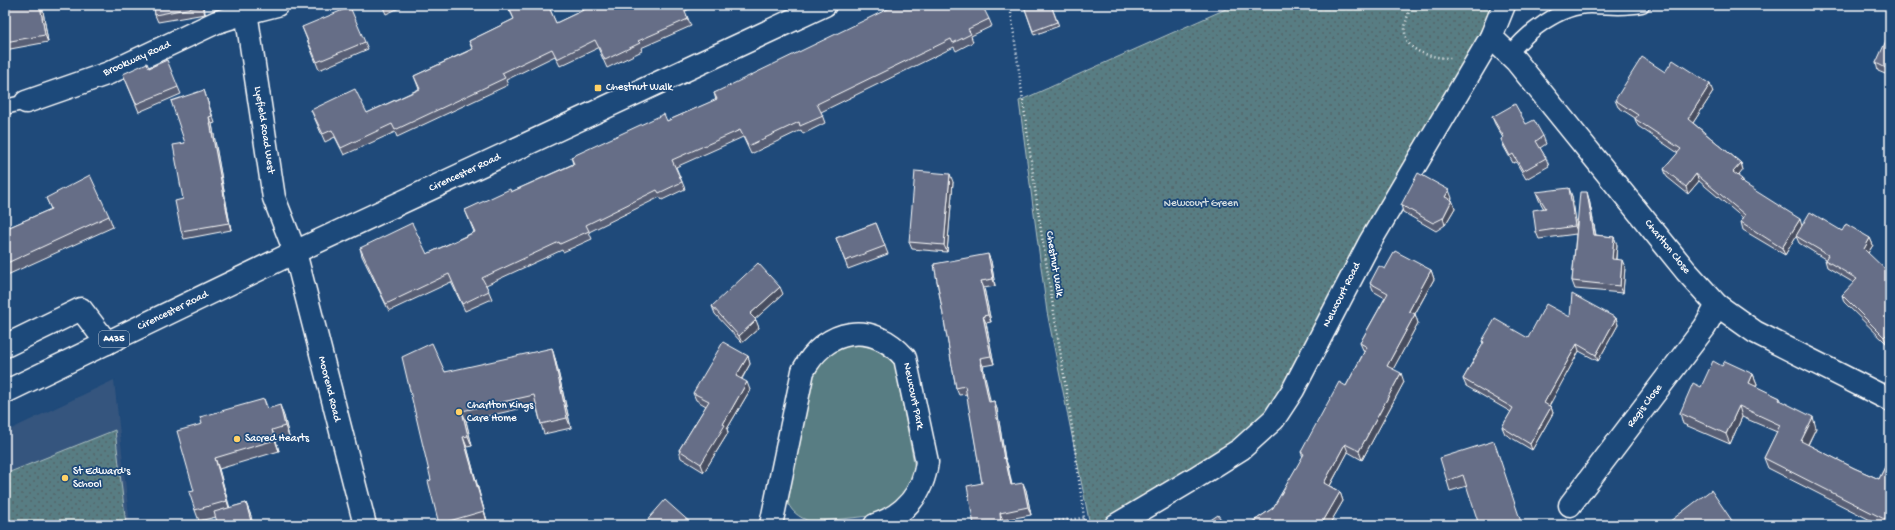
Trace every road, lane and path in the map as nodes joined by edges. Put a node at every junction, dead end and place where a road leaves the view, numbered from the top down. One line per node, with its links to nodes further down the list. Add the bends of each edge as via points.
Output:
1 (277, 5): 7 (street, Brookway Road)
2 (825, 5): 13 (street, Cirencester Road / A435)
3 (1010, 5): 20 (path, Chestnut Walk)
4 (1410, 5): 10 (path, via 1405,31 1412,46 1423,54)
5 (1504, 5): 8 (street, Newcourt Road)
6 (1642, 5): 9 (lane, via 1623,8 1588,6 1565,12 1536,27)
7 (245, 9): 11 (street, Brookway Road, via 109,73); 13 (street, Lyefield Road West, via 274,198)
8 (1491, 37): 9 (street, Charlton Close); 26 (street, Newcourt Road, via 1370,242 1293,390 1274,419 1241,449)
9 (1510, 54): 14 (street, Charlton Close, via 1700,289)
10 (1448, 58)
11 (26, 102): 12 (lane)
12 (5, 107)
13 (295, 252): 15 (street, Cirencester Road / A435); 21 (street, Moorend Road)
14 (1717, 305): 18 (street, Charlton Close, via 1755,332); 19 (street, Regis Close, via 1705,327)
15 (108, 342): 16 (street, via 81,309); 17 (street, Cirencester Road / A435)
16 (5, 346)
17 (5, 392)
18 (1890, 400)
19 (1570, 505)
20 (1084, 518): 24 (path); 25 (path, Chestnut Walk)
21 (365, 525)
22 (771, 525): 23 (street, Newcourt Park, via 803,371 810,358 826,343 845,335 859,333 885,340 904,358 927,462 925,476 906,508 887,521)
23 (875, 525)
24 (1019, 525)
25 (1085, 525)
26 (1116, 525)

